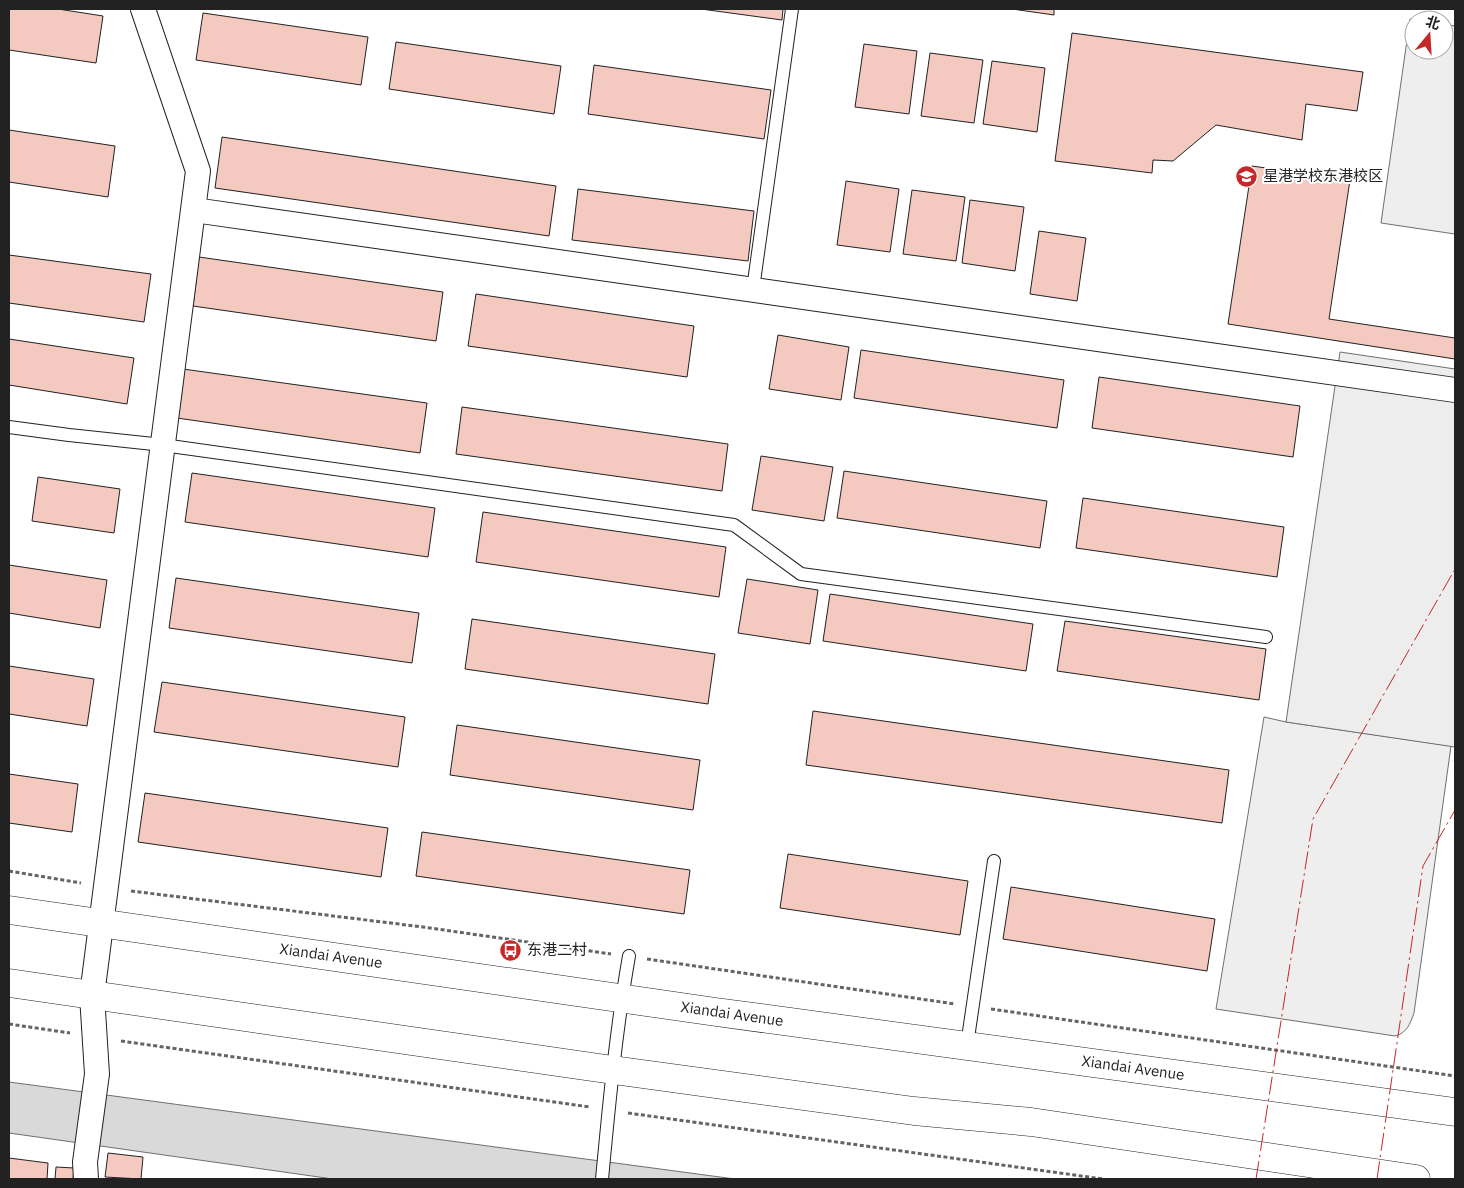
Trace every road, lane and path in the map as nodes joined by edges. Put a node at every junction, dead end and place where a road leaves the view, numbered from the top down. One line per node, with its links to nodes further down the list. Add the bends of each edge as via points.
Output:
1 (143, 9): 3 (street, via 198,171)
2 (792, 9): 4 (lane)
3 (194, 210): 4 (street); 7 (street)
4 (754, 289): 5 (street)
5 (1455, 390)
6 (9, 427): 7 (lane)
7 (163, 445): 8 (lane, via 734,525 801,574); 11 (street)
8 (1266, 637)
9 (994, 861): 18 (lane)
10 (9, 870): 11 (path)
11 (105, 888): 13 (street); 14 (path)
12 (9, 910): 13 (main road, Xiandai Avenue)
13 (100, 923): 16 (street); 17 (main road, Xiandai Avenue)
14 (629, 956): 17 (lane); 18 (path)
15 (9, 983): 16 (main road)
16 (92, 995): 20 (street); 22 (main road)
17 (622, 998): 21 (main road, Xiandai Avenue); 22 (lane)
18 (972, 1006): 21 (lane); 23 (path)
19 (9, 1024): 20 (path)
20 (94, 1037): 24 (path); 26 (street, via 97,1074)
21 (967, 1045): 25 (main road, Xiandai Avenue)
22 (613, 1070): 24 (lane); 29 (main road, via 914,1111 1031,1122)
23 (1455, 1076)
24 (608, 1110): 27 (lane); 28 (path)
25 (1455, 1112)
26 (86, 1170)
27 (602, 1179)
28 (1103, 1179)
29 (1416, 1179)

